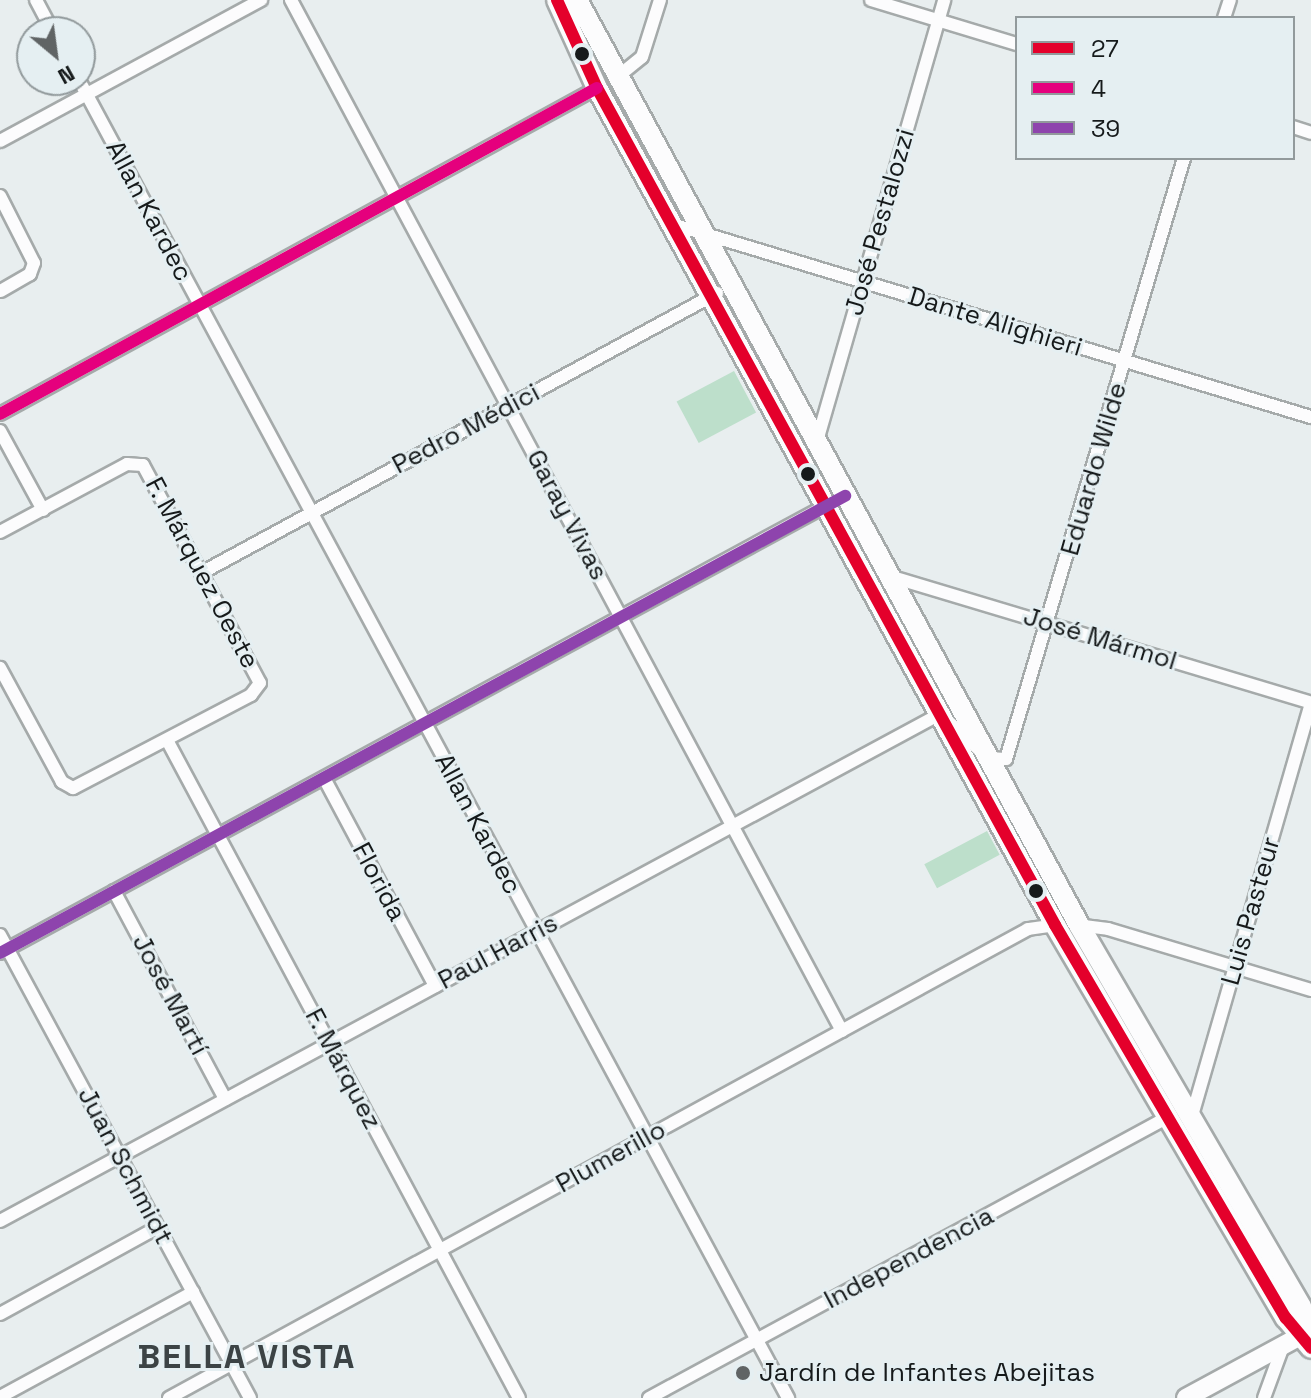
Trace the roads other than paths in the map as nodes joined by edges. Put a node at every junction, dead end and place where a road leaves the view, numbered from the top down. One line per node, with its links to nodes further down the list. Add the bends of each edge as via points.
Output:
1 (261, 0): 12 (street)
2 (291, 0): 18 (street, Garay Vivas)
3 (557, 0): 11 (main road)
4 (577, 0): 10 (main road)
5 (660, 0): 10 (street, via 642,57)
6 (871, 0): 8 (street)
7 (944, 0): 8 (street, José Pestalozzi)
8 (939, 20): 9 (street); 22 (street, José Pestalozzi)
9 (1015, 43)
10 (616, 78): 20 (main road)
11 (597, 88): 18 (street); 19 (main road)
12 (96, 89)
13 (83, 96): 15 (street)
14 (88, 96): 26 (street, Allan Kardec)
15 (0, 141)
16 (1183, 160): 27 (street, Eduardo Wilde)
17 (0, 196): 24 (street, via 34,268)
18 (397, 197): 26 (street); 28 (street, Garay Vivas)
19 (672, 224): 20 (street); 25 (main road)
20 (701, 233): 21 (main road)
21 (719, 248): 22 (street, Dante Alighieri); 23 (main road)
22 (863, 282): 27 (street, Dante Alighieri); 32 (street, José Pestalozzi)
23 (730, 286): 25 (street, Pedro Médici); 32 (main road)
24 (0, 291)
25 (711, 296): 28 (street, Pedro Médici); 34 (main road)
26 (199, 305): 29 (street); 36 (street, Allan Kardec)
27 (1125, 361): 30 (street, Dante Alighieri); 41 (street, Eduardo Wilde)
28 (508, 406): 36 (street, Pedro Médici); 40 (street, Garay Vivas)
29 (0, 414)
30 (1311, 417)
31 (0, 431): 35 (street)
32 (816, 444): 33 (main road)
33 (845, 496): 34 (street); 39 (main road)
34 (826, 506): 40 (street); 44 (main road)
35 (43, 510): 37 (street); 38 (street, F. Márquez Oeste, via 139,463)
36 (311, 513): 38 (street, Pedro Médici); 45 (street, Allan Kardec)
37 (0, 532)
38 (203, 572): 46 (street, F. Márquez Oeste, via 259,676 259,686)
39 (888, 575): 41 (street, José Mármol); 47 (main road)
40 (621, 617): 45 (street); 49 (street, Garay Vivas)
41 (1049, 624): 43 (street, José Mármol); 47 (street, Eduardo Wilde, via 1011,753 999,762)
42 (2, 676): 46 (street, via 70,788)
43 (1311, 704): 57 (street, Luis Pasteur)
44 (940, 714): 47 (street); 49 (street, Paul Harris); 52 (main road)
45 (424, 723): 48 (street); 54 (street, Allan Kardec)
46 (167, 740): 50 (street, F. Márquez)
47 (988, 758): 53 (main road)
48 (324, 778): 50 (street); 58 (street, Florida)
49 (732, 826): 54 (street, Paul Harris); 60 (street, Garay Vivas)
50 (218, 835): 51 (street); 61 (street, F. Márquez)
51 (114, 891): 56 (street); 62 (street, José Martí)
52 (1055, 925): 53 (street, Plumerillo); 60 (street, Plumerillo, via 1028,929); 63 (main road)
53 (1079, 925): 57 (street, Plumerillo); 64 (main road)
54 (536, 931): 58 (street, Paul Harris); 65 (street, Allan Kardec)
55 (0, 935): 56 (street, Juan Schmidt)
56 (4, 951): 66 (street, Juan Schmidt)
57 (1235, 967): 59 (street, Plumerillo); 64 (street, Luis Pasteur)
58 (435, 986): 61 (street, Paul Harris)
59 (1311, 990)
60 (842, 1031): 65 (street, Plumerillo)
61 (329, 1043): 62 (street, Paul Harris); 69 (street, F. Márquez)
62 (225, 1099): 66 (street, Paul Harris)
63 (1168, 1117): 72 (main road, via 1286,1318); 73 (street, Independencia)
64 (1191, 1119): 72 (main road, via 1301,1307)
65 (647, 1137): 69 (street, Plumerillo); 73 (street, Allan Kardec)
66 (119, 1156): 67 (street, Paul Harris); 68 (street, Juan Schmidt)
67 (0, 1221)
68 (158, 1227): 70 (street, Juan Schmidt); 71 (street)
69 (440, 1250): 75 (street, Plumerillo); 79 (street, F. Márquez)
70 (193, 1292): 75 (street, Juan Schmidt); 76 (street)
71 (0, 1314)
72 (1309, 1338): 74 (main road)
73 (757, 1340): 80 (street, Independencia); 81 (street, Allan Kardec)
74 (1283, 1346): 82 (main road); 83 (street)
75 (231, 1364): 77 (street, Plumerillo); 78 (street, Juan Schmidt)
76 (0, 1397)
77 (169, 1398)
78 (250, 1398)
79 (519, 1398)
80 (649, 1398)
81 (788, 1398)
82 (1186, 1398)
83 (1264, 1398)

